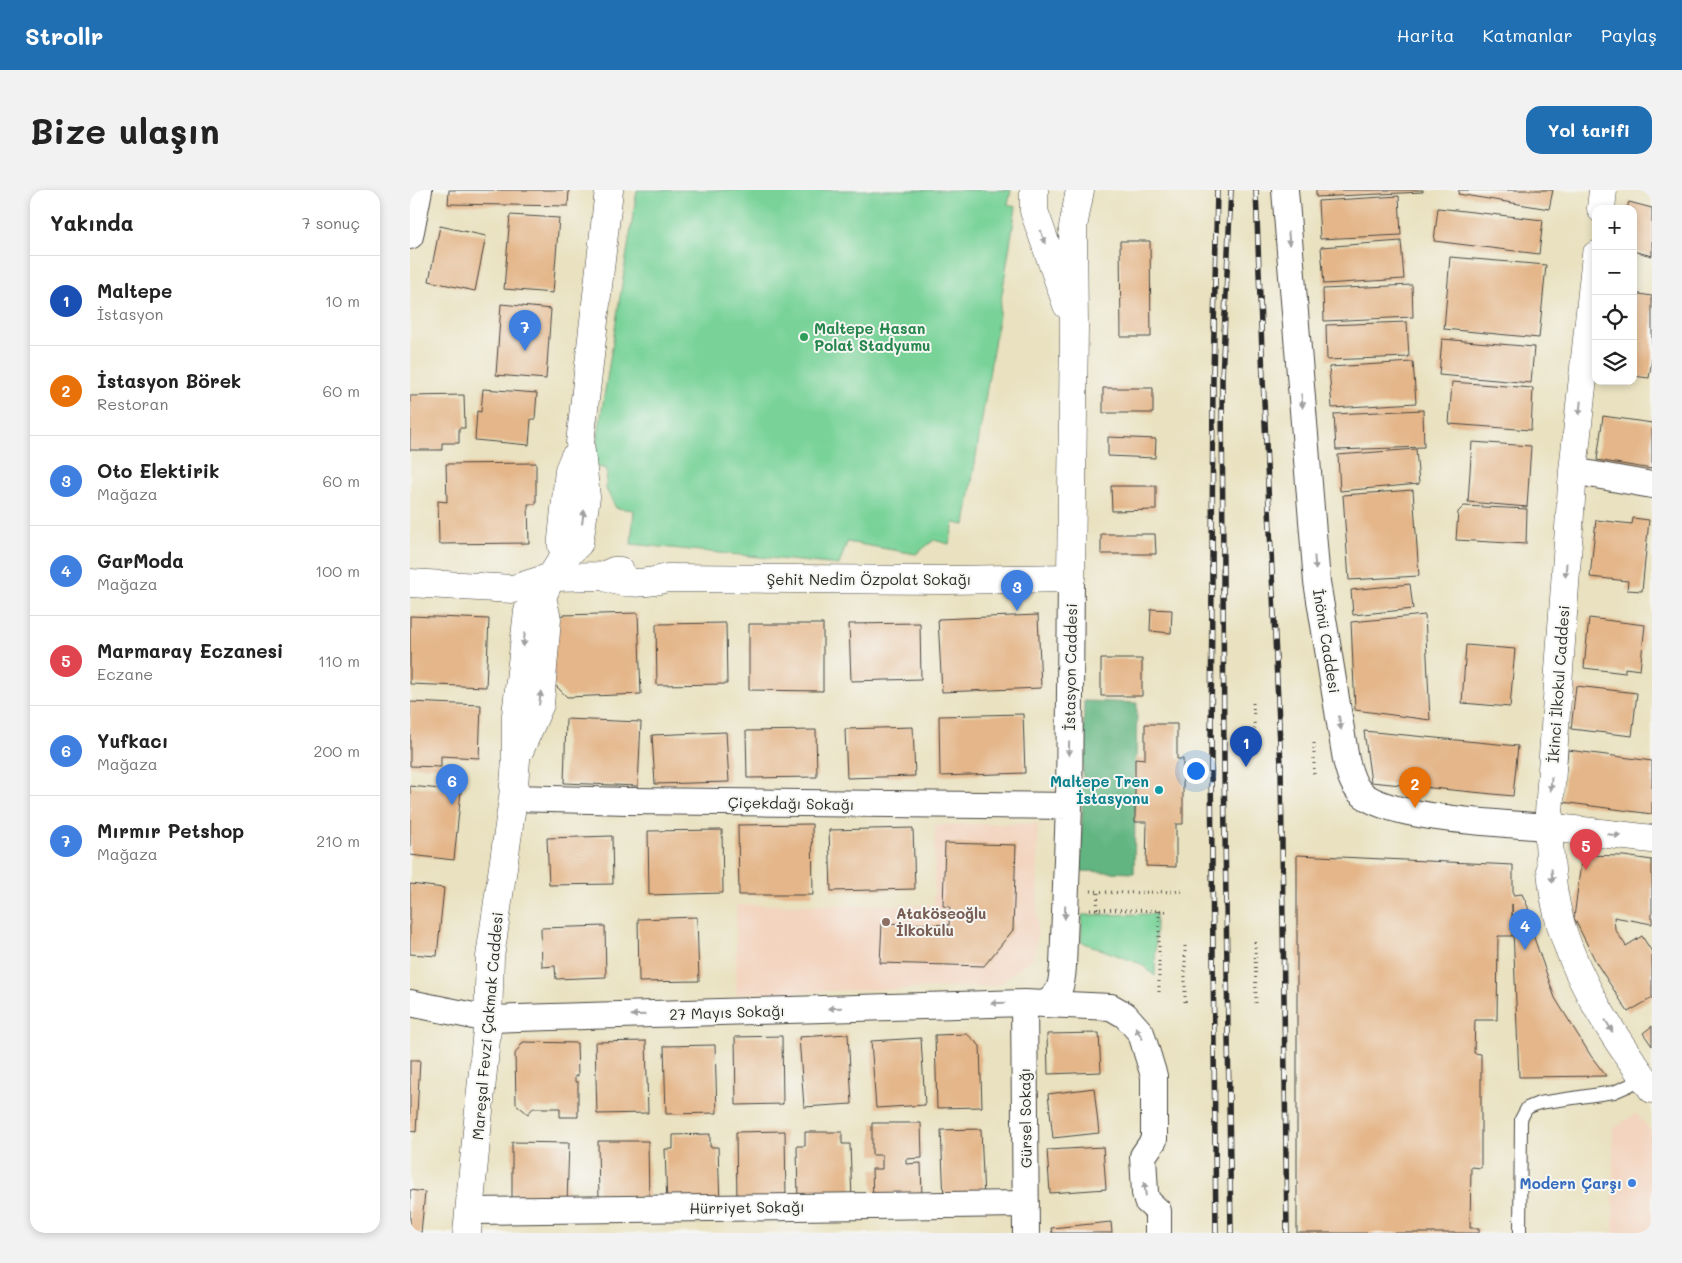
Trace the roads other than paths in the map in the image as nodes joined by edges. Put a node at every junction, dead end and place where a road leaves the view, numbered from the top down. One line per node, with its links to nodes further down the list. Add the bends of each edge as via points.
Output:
1 (419, 190): 8 (street)
2 (609, 190): 13 (main road, via 580,443 586,497 580,543)
3 (1034, 190): 10 (main road, one-way to 10, via 1034,211)
4 (1080, 190): 10 (main road, İstasyon Caddesi, via 1073,228)
5 (1285, 190): 18 (street, İnönü Caddesi, one-way to 18, via 1317,582 1351,778 1369,799 1397,810)
6 (1603, 190): 7 (main road)
7 (1601, 205)
8 (410, 236)
9 (1592, 293): 11 (main road, İkinci İlkokul Caddesi, one-way to 11)
10 (1074, 324): 14 (main road, İstasyon Caddesi)
11 (1573, 471): 12 (street); 18 (main road, İkinci İlkokul Caddesi, one-way to 18)
12 (1652, 485)
13 (552, 577): 14 (main road, Şehit Nedim Özpolat Sokağı, via 603,576 614,571 656,573 666,578); 15 (main road, Şehit Nedim Özpolat Sokağı, via 512,589); 16 (main road, Mareşal Fevzi Çakmak Caddesi, via 540,704 516,760)
14 (1072, 578): 17 (street, İstasyon Caddesi, one-way to 17)
15 (410, 583)
16 (513, 798): 17 (street, Çiçekdağı Sokağı); 22 (main road, Mareşal Fevzi Çakmak Caddesi, via 490,957)
17 (1069, 806): 21 (street, İstasyon Caddesi, one-way to 21, via 1062,980 1054,998)
18 (1548, 827): 19 (main road, İnönü Caddesi, one-way to 19); 23 (main road, İkinci İlkokul Caddesi, one-way to 23, via 1552,887 1568,946 1591,995)
19 (1652, 839)
20 (410, 1003): 22 (street, 27 Mayıs Sokağı)
21 (1035, 1003): 22 (street, 27 Mayıs Sokağı, one-way to 22); 24 (street, Gürsel Sokağı); 27 (street, 27 Mayıs Sokağı, one-way to 21, via 1158,1211 1147,1201 1144,1193 1143,1156 1154,1140 1154,1076 1141,1033 1125,1015 1111,1007)
22 (488, 1019): 25 (main road, Mareşal Fevzi Çakmak Caddesi)
23 (1647, 1082): 28 (lane, via 1614,1092 1539,1103 1527,1108 1521,1119)
24 (1026, 1204): 25 (street, Hürriyet Sokağı); 26 (street, Gürsel Sokağı)
25 (468, 1222)
26 (1026, 1233)
27 (1158, 1233)
28 (1520, 1233)

